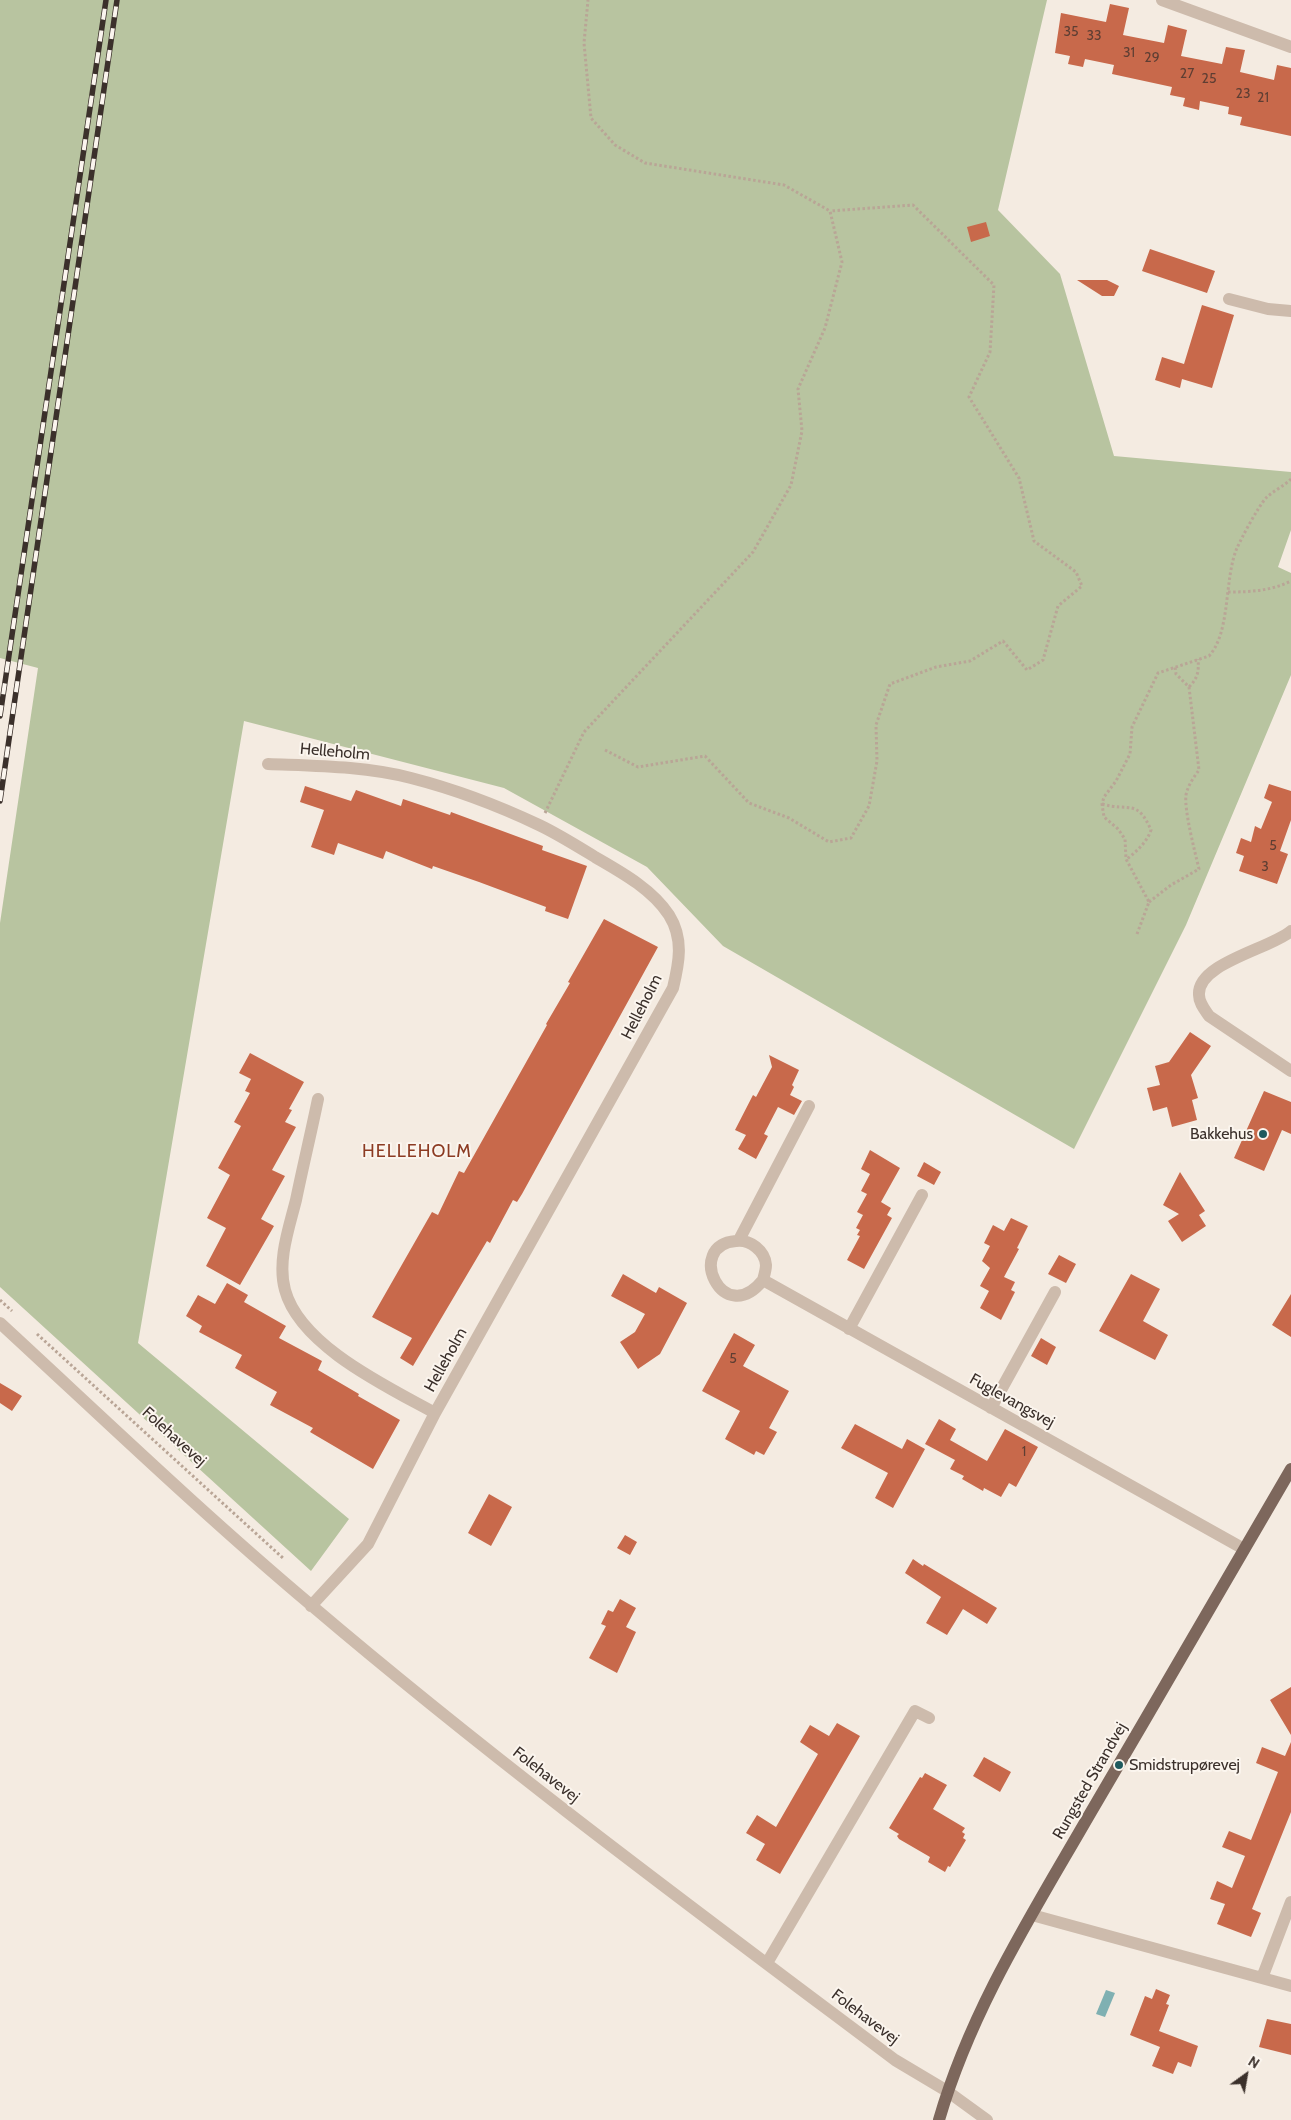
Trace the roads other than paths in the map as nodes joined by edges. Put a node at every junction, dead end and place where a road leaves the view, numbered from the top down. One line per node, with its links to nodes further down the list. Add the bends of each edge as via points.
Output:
1 (1162, 0): 2 (street)
2 (1291, 47)
3 (1229, 299): 4 (street)
4 (1291, 311)
5 (268, 764): 17 (street, Helleholm, via 348,767 411,778 540,825 619,871 652,895 669,916 678,939 680,960 673,988)
6 (1291, 931): 7 (street, via 1212,970 1201,983 1199,995 1209,1016)
7 (1291, 1071)
8 (318, 1099): 17 (street, Helleholm, via 282,1260 285,1290 298,1317 322,1342 364,1374)
9 (809, 1106): 11 (street)
10 (922, 1195): 15 (street)
11 (739, 1240): 12 (street, via 754,1245 762,1254 766,1266); 12 (street, via 727,1242 717,1249 711,1260 710,1272 714,1283 734,1296 756,1290)
12 (763, 1280): 15 (street, Fuglevangsvej)
13 (1055, 1292): 16 (street)
14 (0, 1323): 20 (street, Folehavevej, via 216,1524)
15 (849, 1329): 16 (street, Fuglevangsvej)
16 (991, 1408): 19 (street, Fuglevangsvej)
17 (435, 1413): 20 (street, Helleholm, via 368,1544)
18 (1291, 1469): 19 (main road, Rungsted Strandvej)
19 (1244, 1550): 23 (main road, Rungsted Strandvej)
20 (311, 1606): 24 (street, Folehavevej, via 511,1770)
21 (930, 1718): 24 (street, via 915,1712)
22 (1291, 1902): 25 (street)
23 (1032, 1914): 25 (street); 27 (main road, Rungsted Strandvej, via 976,2020)
24 (767, 1963): 27 (street, Folehavevej, via 895,2060)
25 (1262, 1978): 26 (street)
26 (1291, 1986)
27 (947, 2091): 28 (main road, Rungsted Strandvej); 29 (street, Folehavevej)
28 (939, 2120)
29 (987, 2120)

